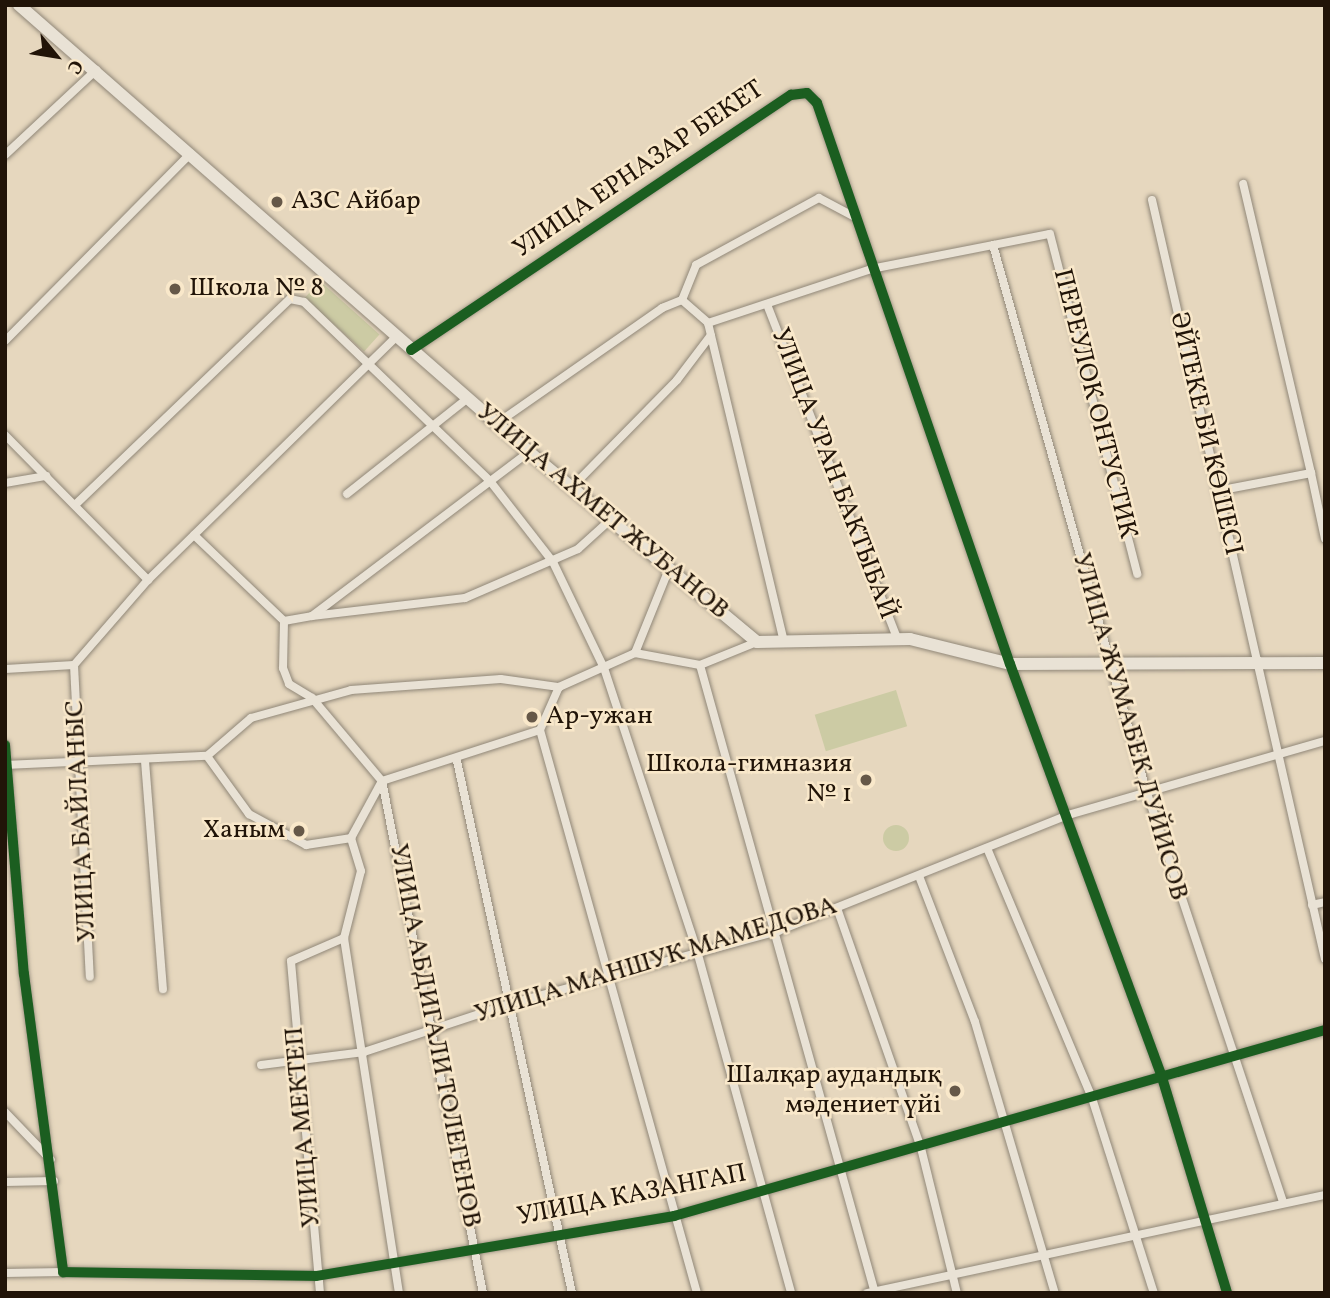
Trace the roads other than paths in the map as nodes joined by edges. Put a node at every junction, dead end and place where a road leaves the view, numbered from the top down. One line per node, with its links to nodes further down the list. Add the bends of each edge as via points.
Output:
1 (19, 5): 2 (main road, УЛИЦА АХМЕТ ЖУБАНОВ)
2 (96, 70): 3 (main road, УЛИЦА АХМЕТ ЖУБАНОВ); 4 (street)
3 (191, 153): 14 (main road, УЛИЦА АХМЕТ ЖУБАНОВ); 15 (street)
4 (5, 155)
5 (1243, 184): 23 (street)
6 (1152, 200): 28 (street, ӘЙТЕКЕ БИ КӨШЕСІ)
7 (854, 217): 9 (street, УЛИЦА ЕРНАЗАР БЕКЕТ); 10 (street, via 819,198 696,265); 16 (street, УЛИЦА ЕРНАЗАР БЕКЕТ, via 817,103 807,93 791,95)
8 (993, 245): 9 (street); 36 (street, ПЕРЕУЛОК ОНТУСТИК, via 1050,234); 48 (street, УЛИЦА ЖУМАБЕК ДУЙИСОВ)
9 (871, 270): 11 (street); 45 (street, УЛИЦА ЕРНАЗАР БЕКЕТ)
10 (682, 300): 12 (street); 19 (street)
11 (768, 307): 12 (street); 40 (street, УЛИЦА УРАН БАКТЫБАЙ)
12 (708, 323): 13 (street)
13 (711, 335): 27 (street, via 677,380); 42 (street)
14 (396, 337): 16 (main road, УЛИЦА АХМЕТ ЖУБАНОВ); 17 (street)
15 (5, 341)
16 (411, 350): 18 (main road, УЛИЦА АХМЕТ ЖУБАНОВ)
17 (367, 365): 20 (street); 30 (street, via 304,302 290,299); 32 (street)
18 (467, 399): 19 (main road, УЛИЦА АХМЕТ ЖУБАНОВ); 20 (street)
19 (496, 424): 22 (main road, УЛИЦА АХМЕТ ЖУБАНОВ)
20 (432, 426): 25 (street); 29 (street)
21 (5, 435): 24 (street)
22 (528, 452): 25 (street); 27 (main road, УЛИЦА АХМЕТ ЖУБАНОВ)
23 (1311, 473): 28 (street); 33 (street)
24 (46, 476): 26 (street); 30 (street)
25 (490, 481): 34 (street); 38 (street)
26 (5, 483)
27 (571, 488): 31 (main road, УЛИЦА АХМЕТ ЖУБАНОВ)
28 (1217, 491): 49 (street, ӘЙТЕКЕ БИ КӨШЕСІ)
29 (347, 494)
30 (75, 505): 37 (street)
31 (610, 520): 34 (street); 35 (main road, УЛИЦА АХМЕТ ЖУБАНОВ)
32 (194, 534): 37 (street); 39 (street)
33 (1325, 539)
34 (553, 562): 38 (street, via 465,598); 50 (street)
35 (669, 569): 41 (main road, УЛИЦА АХМЕТ ЖУБАНОВ); 43 (street)
36 (1137, 574)
37 (148, 580): 46 (street)
38 (312, 616): 39 (street)
39 (285, 621): 53 (street, via 283,668 289,684)
40 (898, 640): 42 (main road); 45 (main road)
41 (757, 642): 42 (main road); 47 (street)
42 (784, 642)
43 (635, 653): 47 (street); 50 (street)
44 (1325, 663): 49 (main road)
45 (1010, 664): 48 (main road); 65 (street, УЛИЦА ЕРНАЗАР БЕКЕТ)
46 (74, 665): 51 (street); 61 (street, УЛИЦА БАЙЛАНЫС)
47 (700, 665): 72 (street)
48 (1110, 665): 49 (main road); 64 (street, УЛИЦА ЖУМАБЕК ДУЙИСОВ)
49 (1258, 667): 57 (street, ӘЙТЕКЕ БИ КӨШЕСІ)
50 (604, 668): 52 (street); 74 (street)
51 (5, 669)
52 (559, 687): 53 (street, via 501,679); 54 (street)
53 (312, 698): 58 (street, via 251,718); 63 (street)
54 (540, 730): 60 (street); 77 (street)
55 (1325, 741): 57 (street, УЛИЦА МАНШУК МАМЕДОВА)
56 (5, 745): 62 (street)
57 (1276, 750): 64 (street, УЛИЦА МАНШУК МАМЕДОВА); 70 (street, ӘЙТЕКЕ БИ КӨШЕСІ)
58 (207, 756): 59 (street); 66 (street, via 249,814 306,845)
59 (145, 761): 61 (street); 78 (street)
60 (457, 761): 63 (street); 79 (street)
61 (82, 762): 62 (street); 76 (street, УЛИЦА БАЙЛАНЫС)
62 (6, 765): 91 (street, via 24,974)
63 (382, 781): 66 (street); 80 (street, УЛИЦА АБДИГАЛИ ТОЛЕГЕНОВ)
64 (1146, 790): 65 (street, УЛИЦА МАНШУК МАМЕДОВА); 83 (street, УЛИЦА ЖУМАБЕК ДУЙИСОВ)
65 (1068, 815): 67 (street, УЛИЦА МАНШУК МАМЕДОВА); 86 (street, УЛИЦА ЕРНАЗАР БЕКЕТ)
66 (351, 838): 73 (street, via 360,871)
67 (987, 848): 68 (street, УЛИЦА МАНШУК МАМЕДОВА); 87 (street)
68 (919, 876): 71 (street, УЛИЦА МАНШУК МАМЕДОВА); 89 (street)
69 (1325, 902): 70 (street)
70 (1312, 905): 75 (street, ӘЙТЕКЕ БИ КӨШЕСІ)
71 (836, 908): 72 (street, УЛИЦА МАНШУК МАМЕДОВА); 90 (street)
72 (778, 930): 74 (street, УЛИЦА МАНШУК МАМЕДОВА); 92 (street)
73 (344, 938): 82 (street); 85 (street, УЛИЦА МЕКТЕП, via 291,961)
74 (697, 951): 77 (street, УЛИЦА МАНШУК МАМЕДОВА); 95 (street)
75 (1325, 959)
76 (90, 977)
77 (609, 980): 79 (street, УЛИЦА МАНШУК МАМЕДОВА); 98 (street)
78 (163, 989)
79 (509, 1004): 80 (street, УЛИЦА МАНШУК МАМЕДОВА); 101 (street)
80 (433, 1030): 82 (street, УЛИЦА МАНШУК МАМЕДОВА); 102 (street, УЛИЦА АБДИГАЛИ ТОЛЕГЕНОВ)
81 (1325, 1030): 83 (street, УЛИЦА КАЗАНГАП)
82 (364, 1052): 85 (street, УЛИЦА МАНШУК МАМЕДОВА); 104 (street)
83 (1233, 1055): 86 (street, УЛИЦА КАЗАНГАП); 97 (street, УЛИЦА ЖУМАБЕК ДУЙИСОВ)
84 (261, 1065): 85 (street, УЛИЦА МАНШУК МАМЕДОВА)
85 (299, 1065): 108 (street, УЛИЦА МЕКТЕП)
86 (1161, 1074): 87 (street, УЛИЦА КАЗАНГАП); 99 (street, УЛИЦА ЕРНАЗАР БЕКЕТ)
87 (1092, 1098): 89 (street, УЛИЦА КАЗАНГАП); 100 (street)
88 (5, 1112): 91 (street)
89 (1007, 1123): 90 (street, УЛИЦА КАЗАНГАП); 103 (street)
90 (921, 1148): 92 (street, УЛИЦА КАЗАНГАП); 107 (street)
91 (51, 1160): 93 (street)
92 (843, 1171): 95 (street, УЛИЦА КАЗАНГАП); 109 (street)
93 (54, 1181): 94 (street); 105 (street)
94 (5, 1182)
95 (764, 1192): 98 (street, УЛИЦА КАЗАНГАП); 115 (street)
96 (1325, 1195): 97 (street)
97 (1283, 1203): 99 (street)
98 (674, 1216): 101 (street, УЛИЦА КАЗАНГАП); 114 (street)
99 (1206, 1218): 100 (street); 119 (street, УЛИЦА ЕРНАЗАР БЕКЕТ)
100 (1135, 1232): 103 (street); 118 (street)
101 (559, 1233): 102 (street, УЛИЦА КАЗАНГАП); 113 (street)
102 (477, 1248): 104 (street, УЛИЦА КАЗАНГАП); 112 (street, УЛИЦА АБДИГАЛИ ТОЛЕГЕНОВ)
103 (1045, 1252): 107 (street); 117 (street)
104 (393, 1261): 108 (street, УЛИЦА КАЗАНГАП); 111 (street)
105 (63, 1272): 106 (street, УЛИЦА КАЗАНГАП); 108 (street, УЛИЦА КАЗАНГАП)
106 (5, 1273)
107 (952, 1274): 109 (street); 116 (street)
108 (316, 1276): 110 (street, УЛИЦА МЕКТЕП)
109 (873, 1292)
110 (320, 1293)
111 (398, 1293)
112 (483, 1293)
113 (572, 1293)
114 (697, 1293)
115 (791, 1293)
116 (957, 1293)
117 (1055, 1293)
118 (1154, 1293)
119 (1227, 1293)

